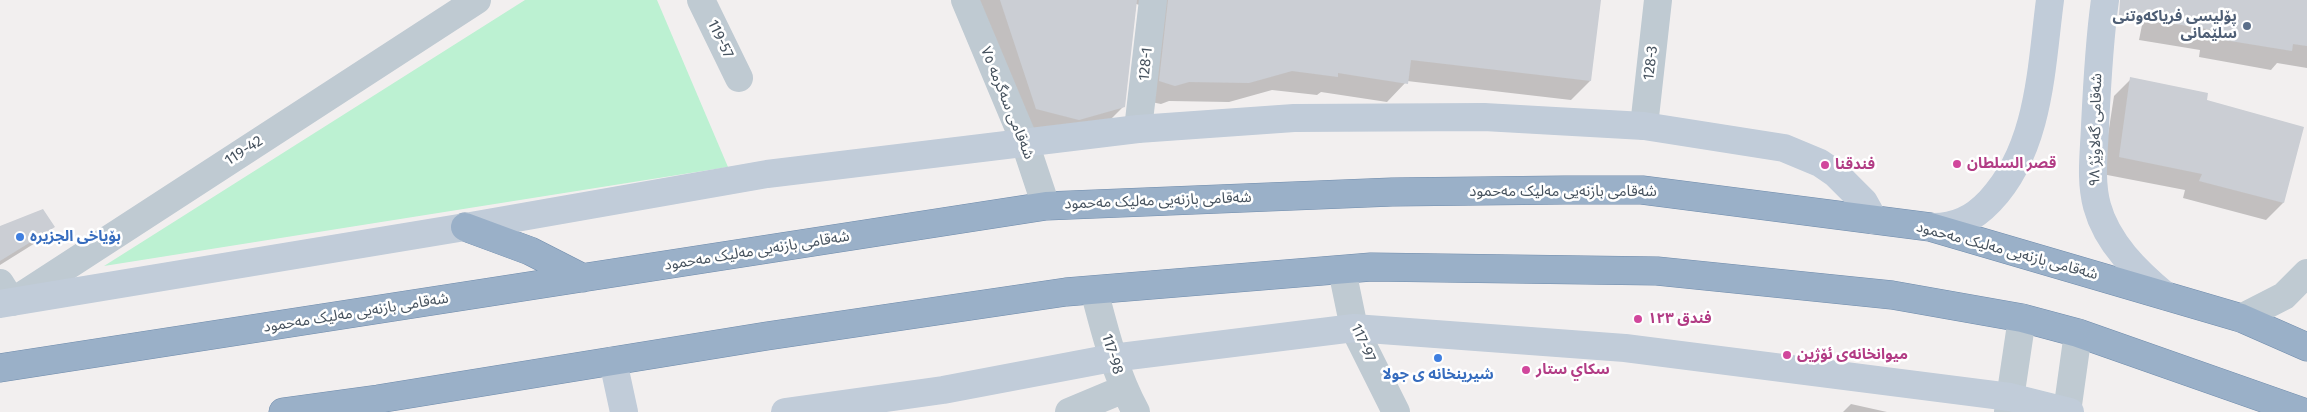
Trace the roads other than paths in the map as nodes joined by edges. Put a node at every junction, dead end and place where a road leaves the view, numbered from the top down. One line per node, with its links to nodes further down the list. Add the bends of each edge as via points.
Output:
1 (477, 0): 20 (street, 119-42)
2 (701, 0): 8 (street, 119-57)
3 (965, 0): 11 (street, شەقامی سەگرمە ٧٥)
4 (1153, 0): 10 (street, 128-1)
5 (1658, 0): 9 (street, 128-3)
6 (2050, 0): 15 (main road, via 2036,105 2016,164 1999,191 1980,211 1945,228)
7 (2105, 0): 21 (main road, شەقامی گەلاوێژ ٩٨, via 2099,45 2092,180 2097,207 2125,258)
8 (738, 78)
9 (1644, 126): 10 (main road, via 1484,117 1294,118); 13 (main road, via 1784,148 1802,154 1836,174 1864,202)
10 (1138, 129): 11 (main road)
11 (1024, 143): 12 (street, شەقامی سەگرمە ٧٥); 14 (main road, via 767,174)
12 (1046, 206): 13 (highway, شەقامی بازنەیی مەلیک مەحمود, via 1392,192 1642,190); 18 (highway, شەقامی بازنەیی مەلیک مەحمود)
13 (1874, 220): 15 (highway, شەقامی بازنەیی مەلیک مەحمود)
14 (466, 227): 18 (highway, via 530,251); 20 (main road)
15 (1930, 227): 21 (highway, شەقامی بازنەیی مەلیک مەحمود)
16 (1342, 270): 19 (highway); 22 (highway, via 1371,267 1657,271 1892,295); 24 (street, 117-97)
17 (2307, 273): 23 (street, via 2284,296)
18 (582, 278): 29 (highway, شەقامی بازنەیی مەلیک مەحمود)
19 (1094, 290): 27 (street, 117-98); 28 (highway, via 777,334)
20 (4, 296)
21 (2166, 296): 23 (highway, شەقامی بازنەیی مەلیک مەحمود)
22 (2022, 318): 25 (highway); 31 (street)
23 (2241, 318): 26 (highway, شەقامی بازنەیی مەلیک مەحمود)
24 (1354, 328): 27 (main road); 31 (main road, via 1625,348); 36 (street, 117-97)
25 (2078, 333): 37 (street); 38 (highway)
26 (2307, 347)
27 (1112, 358): 30 (street, 117-98); 34 (main road, via 943,390)
28 (613, 361): 32 (highway); 33 (main road)
29 (0, 368)
30 (1130, 400): 35 (street, 117-98)
31 (2009, 404): 37 (main road)
32 (284, 412)
33 (624, 412)
34 (785, 412)
35 (1069, 412)
36 (1396, 412)
37 (2068, 412)
38 (2303, 412)

